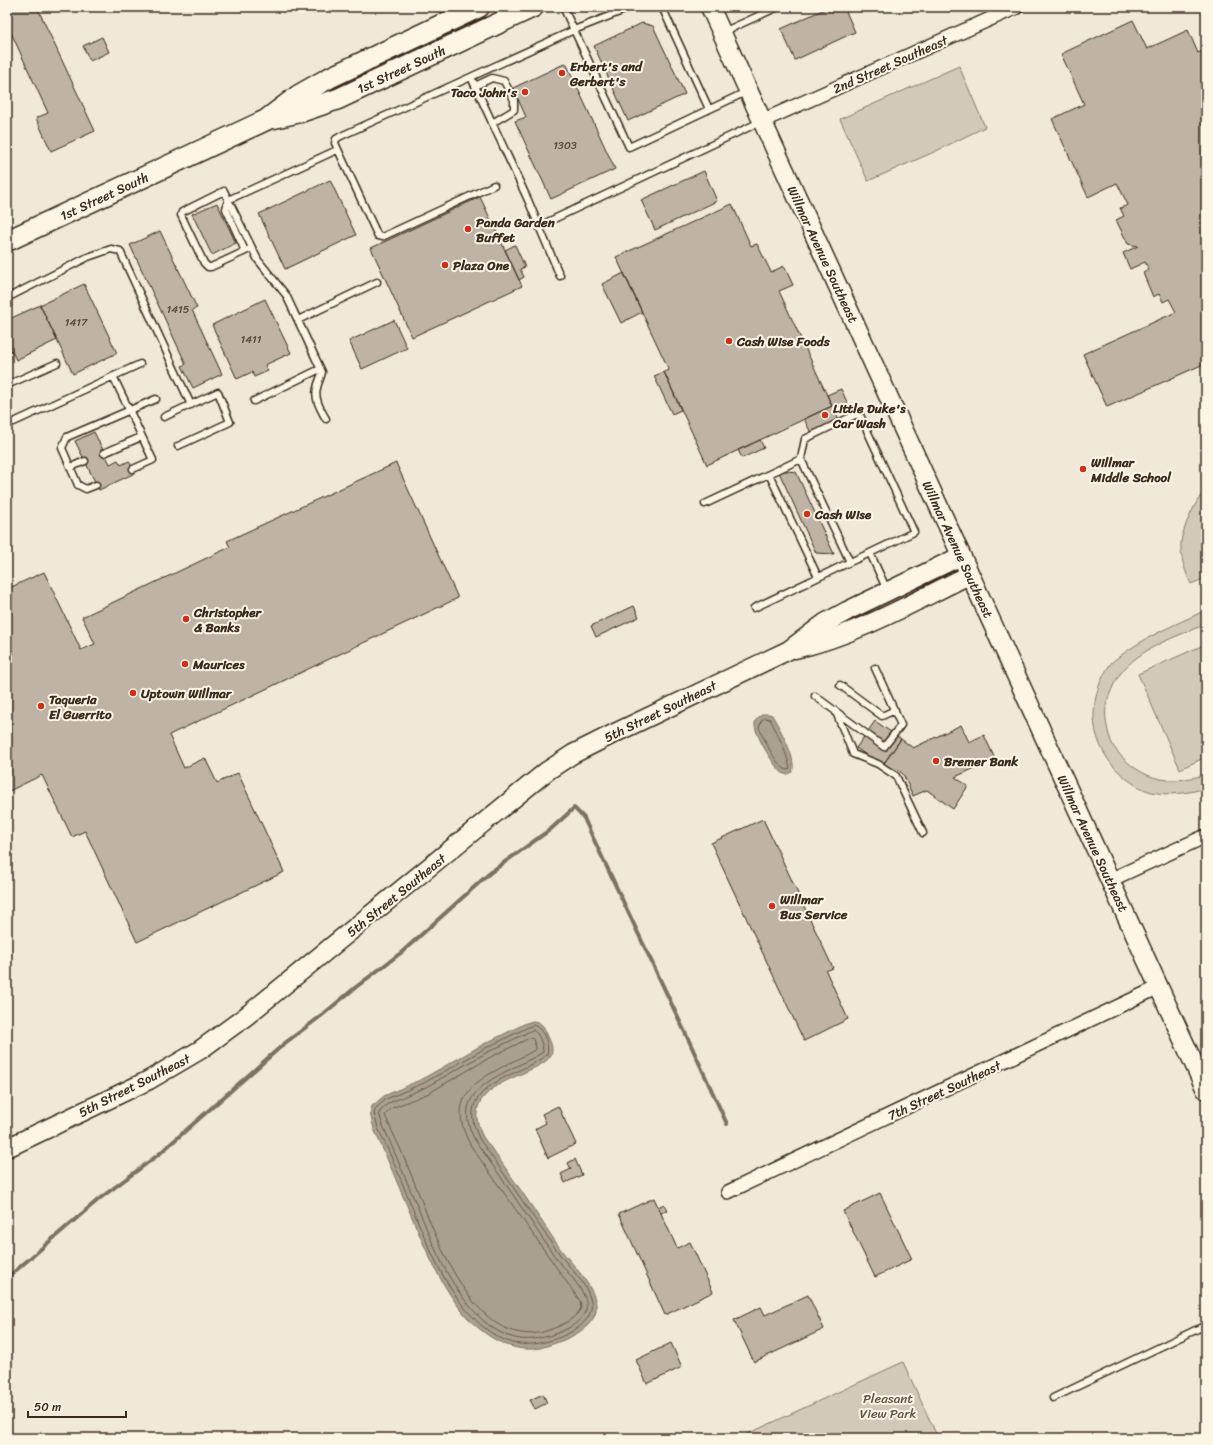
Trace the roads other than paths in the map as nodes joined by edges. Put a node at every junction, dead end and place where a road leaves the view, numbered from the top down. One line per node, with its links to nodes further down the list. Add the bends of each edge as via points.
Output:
1 (479, 7): 15 (main road, 1st Street South, via 329,78 299,95)
2 (533, 7): 15 (main road, 1st Street South, via 338,98 300,112)
3 (563, 7): 9 (lane)
4 (632, 7): 9 (lane)
5 (662, 7): 14 (lane)
6 (710, 7): 10 (street, Willmar Avenue Southeast)
7 (778, 7): 10 (lane)
8 (1017, 7): 16 (street, 2nd Street Southeast)
9 (574, 30): 11 (lane); 14 (lane, via 629,147)
10 (722, 32): 13 (street, Willmar Avenue Southeast)
11 (471, 77): 12 (lane); 18 (lane, via 341,136 336,139)
12 (475, 86): 17 (lane); 17 (lane, via 492,78 504,80 514,100 514,110)
13 (748, 91): 14 (lane); 16 (street, Willmar Avenue Southeast)
14 (709, 109)
15 (266, 120): 22 (main road, 1st Street South)
16 (762, 121): 21 (lane); 52 (street, Willmar Avenue Southeast)
17 (492, 123): 21 (lane)
18 (337, 150): 19 (lane, via 378,236 382,237); 20 (lane)
19 (494, 185)
20 (228, 200): 23 (lane); 24 (lane, via 226,209); 24 (lane, via 224,191 185,209 181,215 208,267)
21 (539, 226): 25 (lane)
22 (7, 241)
23 (252, 248): 24 (lane); 28 (lane, via 258,260 286,295)
24 (245, 252)
25 (560, 276)
26 (377, 282): 28 (lane)
27 (7, 298): 36 (lane, via 88,257 111,249 120,251)
28 (298, 320): 31 (lane)
29 (57, 363): 33 (lane)
30 (140, 364): 32 (lane)
31 (320, 369): 35 (lane); 39 (lane, via 322,372 316,396)
32 (113, 376): 37 (lane); 40 (lane)
33 (7, 386)
34 (156, 399): 37 (lane)
35 (254, 401)
36 (191, 405): 38 (lane); 42 (lane, via 218,392 230,422)
37 (129, 411): 41 (lane); 46 (lane, via 67,437 62,448)
38 (164, 417)
39 (326, 419)
40 (14, 422)
41 (141, 437): 43 (lane); 47 (lane, via 153,460)
42 (178, 446)
43 (104, 453)
44 (801, 459): 48 (lane); 51 (lane, via 806,439 859,413 914,532); 53 (lane)
45 (85, 461): 46 (lane)
46 (71, 467): 49 (lane, via 78,485 86,489)
47 (133, 469)
48 (769, 474): 50 (lane); 55 (lane)
49 (96, 485)
50 (705, 504)
51 (870, 553): 53 (lane); 56 (lane)
52 (961, 556): 54 (street, Willmar Avenue Southeast); 56 (street, 5th Street Southeast)
53 (850, 562): 55 (lane)
54 (969, 575): 58 (street, 5th Street Southeast, via 858,629); 66 (street, Willmar Avenue Southeast)
55 (818, 577): 57 (lane)
56 (888, 591): 58 (street, 5th Street Southeast, via 825,623)
57 (754, 608)
58 (789, 650): 69 (street, 5th Street Southeast, via 565,758 206,1046 149,1080)
59 (875, 668): 62 (lane)
60 (840, 684): 62 (lane, via 882,716)
61 (814, 696): 63 (lane)
62 (895, 710): 63 (lane, via 901,725 884,747)
63 (836, 712): 64 (lane, via 853,754 878,764 896,776)
64 (923, 833)
65 (1206, 836): 66 (street)
66 (1110, 880): 67 (street, Willmar Avenue Southeast)
67 (1159, 987): 68 (street, Willmar Avenue Southeast); 70 (street, 7th Street Southeast)
68 (1206, 1090)
69 (7, 1148)
70 (728, 1192)
71 (1206, 1325): 72 (lane)
72 (1053, 1398)

